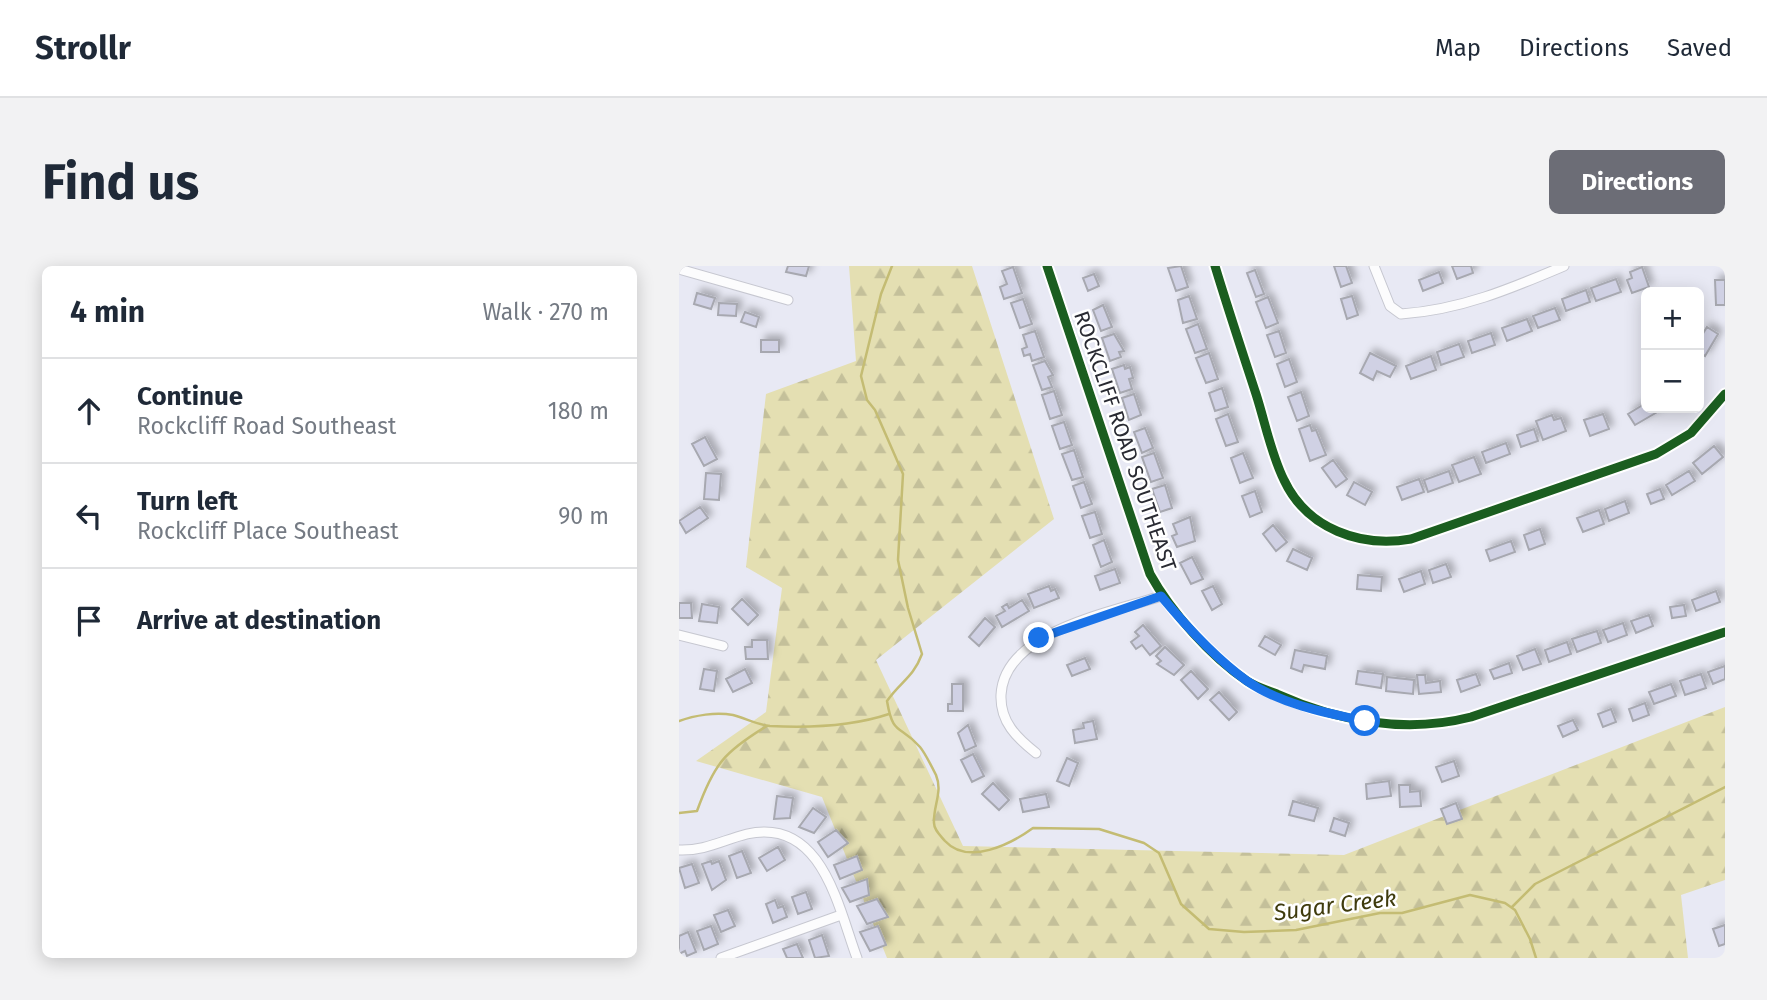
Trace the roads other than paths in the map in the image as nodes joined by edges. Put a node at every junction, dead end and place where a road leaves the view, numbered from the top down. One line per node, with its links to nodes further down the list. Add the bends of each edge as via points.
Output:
1 (1047, 266): 8 (street, ROCKCLIFF ROAD SOUTHEAST, via 1146,566)
2 (1215, 266): 7 (street, via 1283,479 1309,513 1331,529 1356,538 1383,542 1411,539 1644,460 1691,433)
3 (1374, 266): 4 (street, via 1390,306 1401,314 1452,308)
4 (1564, 266)
5 (679, 269): 6 (street)
6 (788, 300)
7 (1725, 394)
8 (1161, 596): 9 (street, ROCKCLIFF ROAD SOUTHEAST, via 1248,681 1308,708 1389,725 1430,725 1471,717); 12 (street, via 1051,632 1018,656 1002,685 1001,703 1006,723)
9 (1725, 632)
10 (679, 635): 11 (street)
11 (723, 646)
12 (1036, 753)
13 (679, 850): 14 (street, via 698,851 766,831 785,835 815,855)
14 (841, 915): 15 (street); 16 (street)
15 (721, 958)
16 (857, 958)

